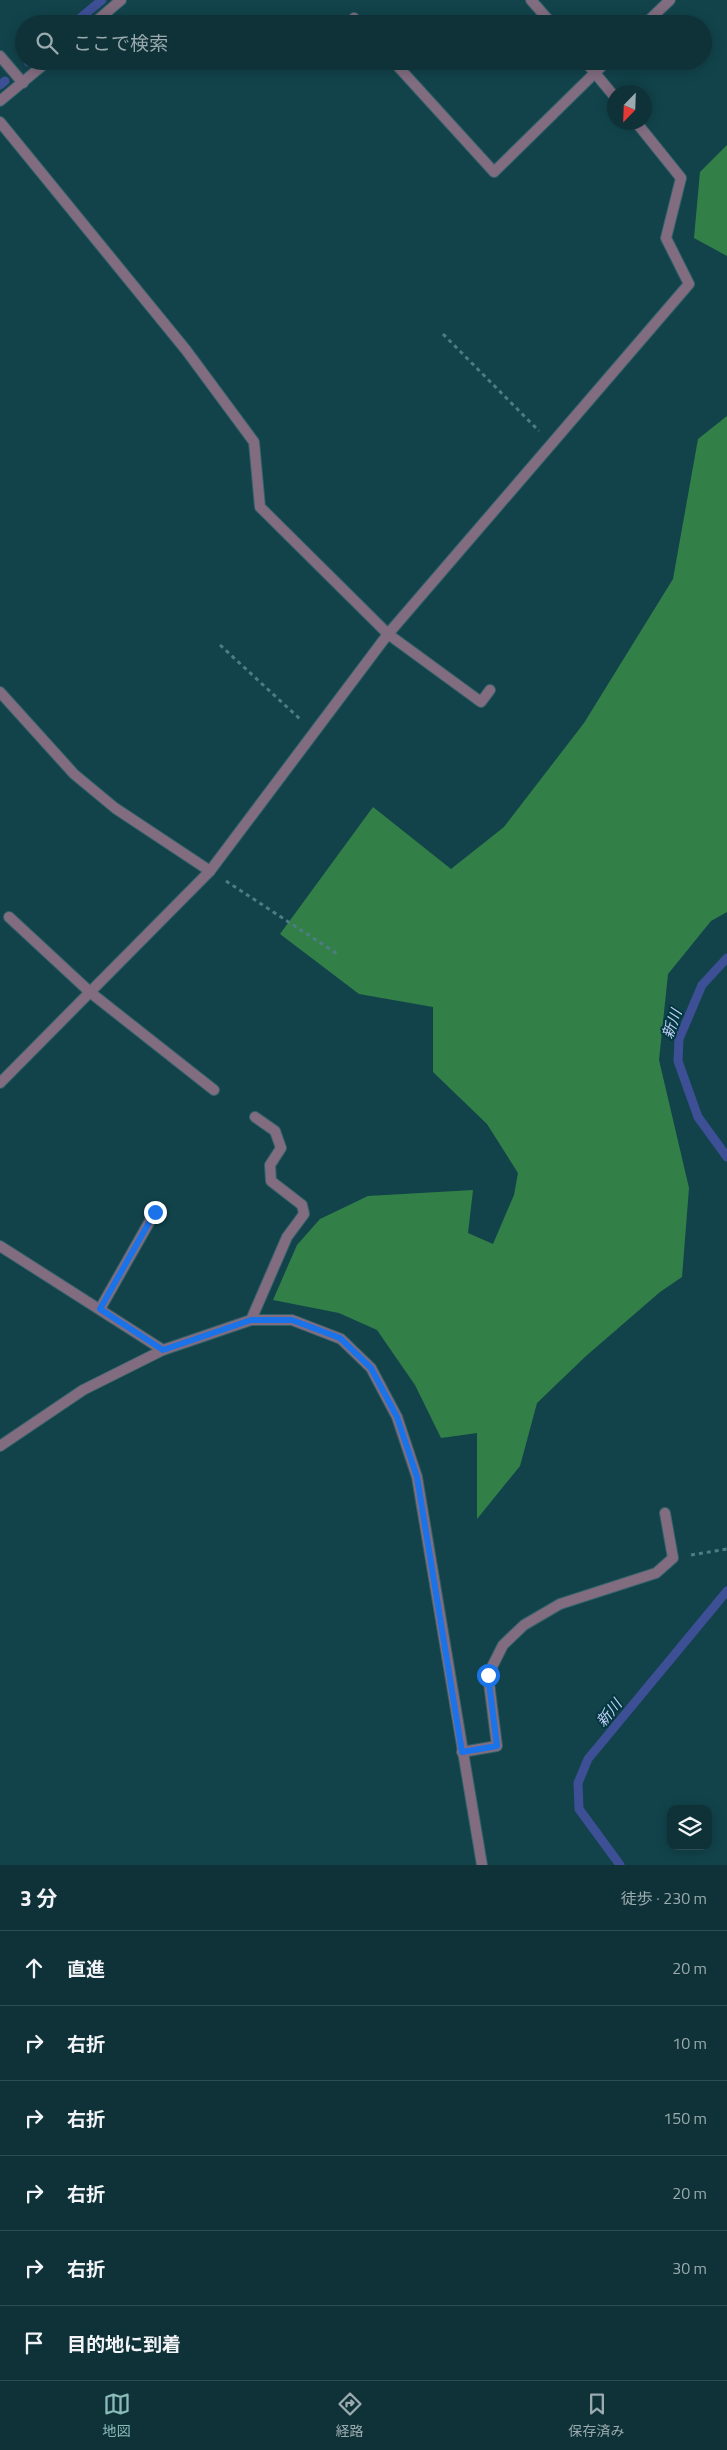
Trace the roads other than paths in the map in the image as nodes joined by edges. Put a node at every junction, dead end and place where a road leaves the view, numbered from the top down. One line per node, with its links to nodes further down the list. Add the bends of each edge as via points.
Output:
1 (121, 0): 4 (street)
2 (531, 0): 5 (street)
3 (670, 0): 6 (street)
4 (104, 15)
5 (544, 15)
6 (654, 15)
7 (0, 56): 13 (street)
8 (38, 70): 13 (street)
9 (402, 70): 12 (street, via 494,172)
10 (594, 70): 12 (street)
11 (599, 70): 12 (street)
12 (596, 73): 14 (street)
13 (23, 83): 15 (street)
14 (607, 87)
15 (0, 102)
16 (0, 122): 18 (street, via 186,350 254,442 260,506)
17 (642, 130): 18 (street, via 681,178 666,238 689,284)
18 (388, 634): 19 (street, via 481,702); 21 (street)
19 (490, 690)
20 (0, 692): 21 (street, via 74,774 115,808)
21 (210, 871): 23 (street)
22 (9, 917): 23 (street)
23 (91, 993): 24 (street); 25 (street)
24 (0, 1082)
25 (214, 1090)
26 (255, 1116): 30 (street, via 275,1132 281,1148 270,1165 271,1181 302,1205 304,1214 287,1237)
27 (155, 1212): 29 (street)
28 (0, 1246): 29 (street)
29 (100, 1309): 31 (street)
30 (251, 1320): 31 (street); 34 (street, via 292,1320 340,1338 371,1368 397,1417 417,1477)
31 (163, 1350): 32 (street, via 83,1390)
32 (0, 1446)
33 (665, 1512): 34 (street, via 673,1558 656,1573 560,1604 524,1624 503,1645 488,1675 497,1746)
34 (462, 1752): 35 (street)
35 (482, 1865)

